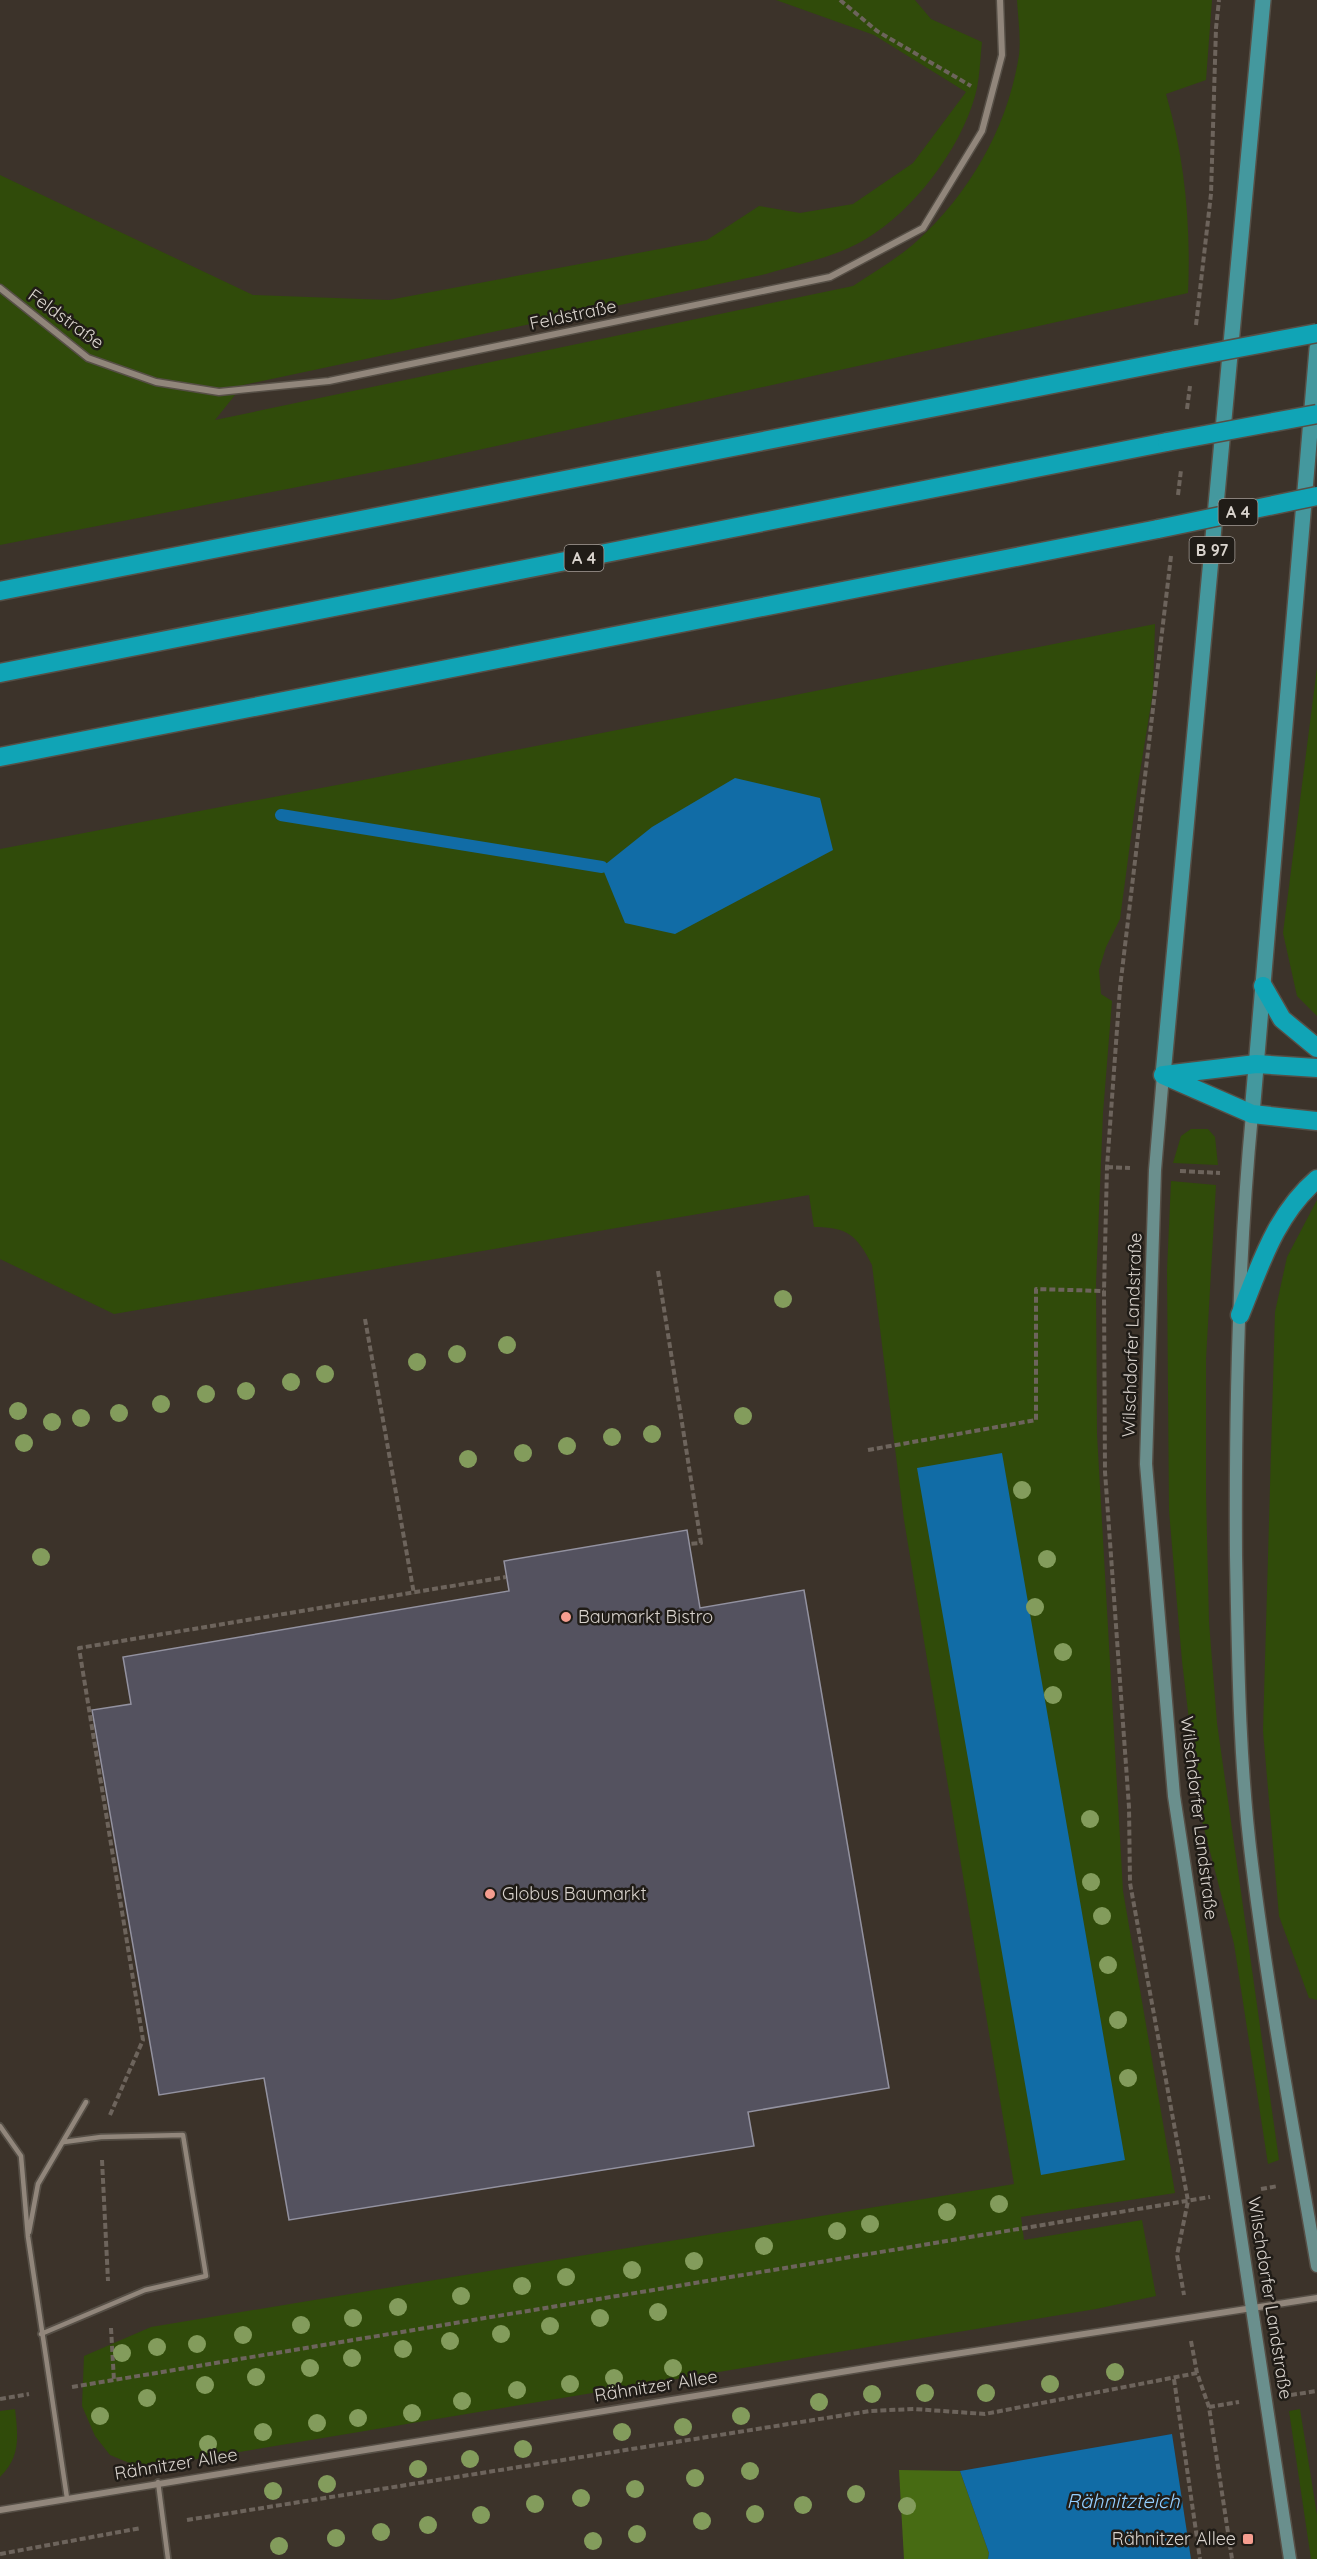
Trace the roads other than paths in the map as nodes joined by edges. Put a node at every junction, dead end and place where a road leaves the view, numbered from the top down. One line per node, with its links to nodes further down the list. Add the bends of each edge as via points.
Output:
1 (1000, 0): 3 (street, Feldstraße, via 1002,55 982,130 924,228 830,277 329,381 219,392 156,382 88,358)
2 (1263, 0): 15 (main road, B 97)
3 (0, 288)
4 (1317, 333): 8 (highway, bridge)
5 (1317, 349): 11 (main road)
6 (1317, 414): 9 (highway, A 4, bridge)
7 (1317, 496): 10 (highway, A 4, bridge)
8 (0, 591)
9 (0, 674)
10 (0, 757)
11 (1263, 986): 12 (highway, via 1282,1019); 13 (main road)
12 (1317, 1048)
13 (1256, 1064): 14 (highway); 15 (highway); 16 (main road)
14 (1317, 1068)
15 (1162, 1075): 16 (highway); 26 (main road, Wilschdorfer Landstraße, via 1155,1170 1146,1464 1172,1772)
16 (1252, 1114): 17 (highway); 19 (main road)
17 (1317, 1121)
18 (1317, 1179): 19 (highway, via 1300,1194 1271,1237)
19 (1240, 1315): 24 (main road, via 1235,1456 1241,1739 1252,1863)
20 (86, 2103): 22 (lane)
21 (0, 2126): 23 (lane, via 21,2156)
22 (64, 2142): 23 (lane, via 38,2184); 27 (lane, via 183,2135 206,2276 145,2290)
23 (28, 2237): 27 (lane)
24 (1317, 2266)
25 (1317, 2298): 26 (street, Rähnitzer Allee)
26 (1254, 2308): 28 (street, Rähnitzer Allee); 32 (main road, Wilschdorfer Landstraße)
27 (41, 2334): 29 (lane)
28 (158, 2482): 29 (street, Rähnitzer Allee); 31 (lane)
29 (67, 2498): 30 (street, Rähnitzer Allee)
30 (0, 2510)
31 (168, 2559)
32 (1290, 2559)

